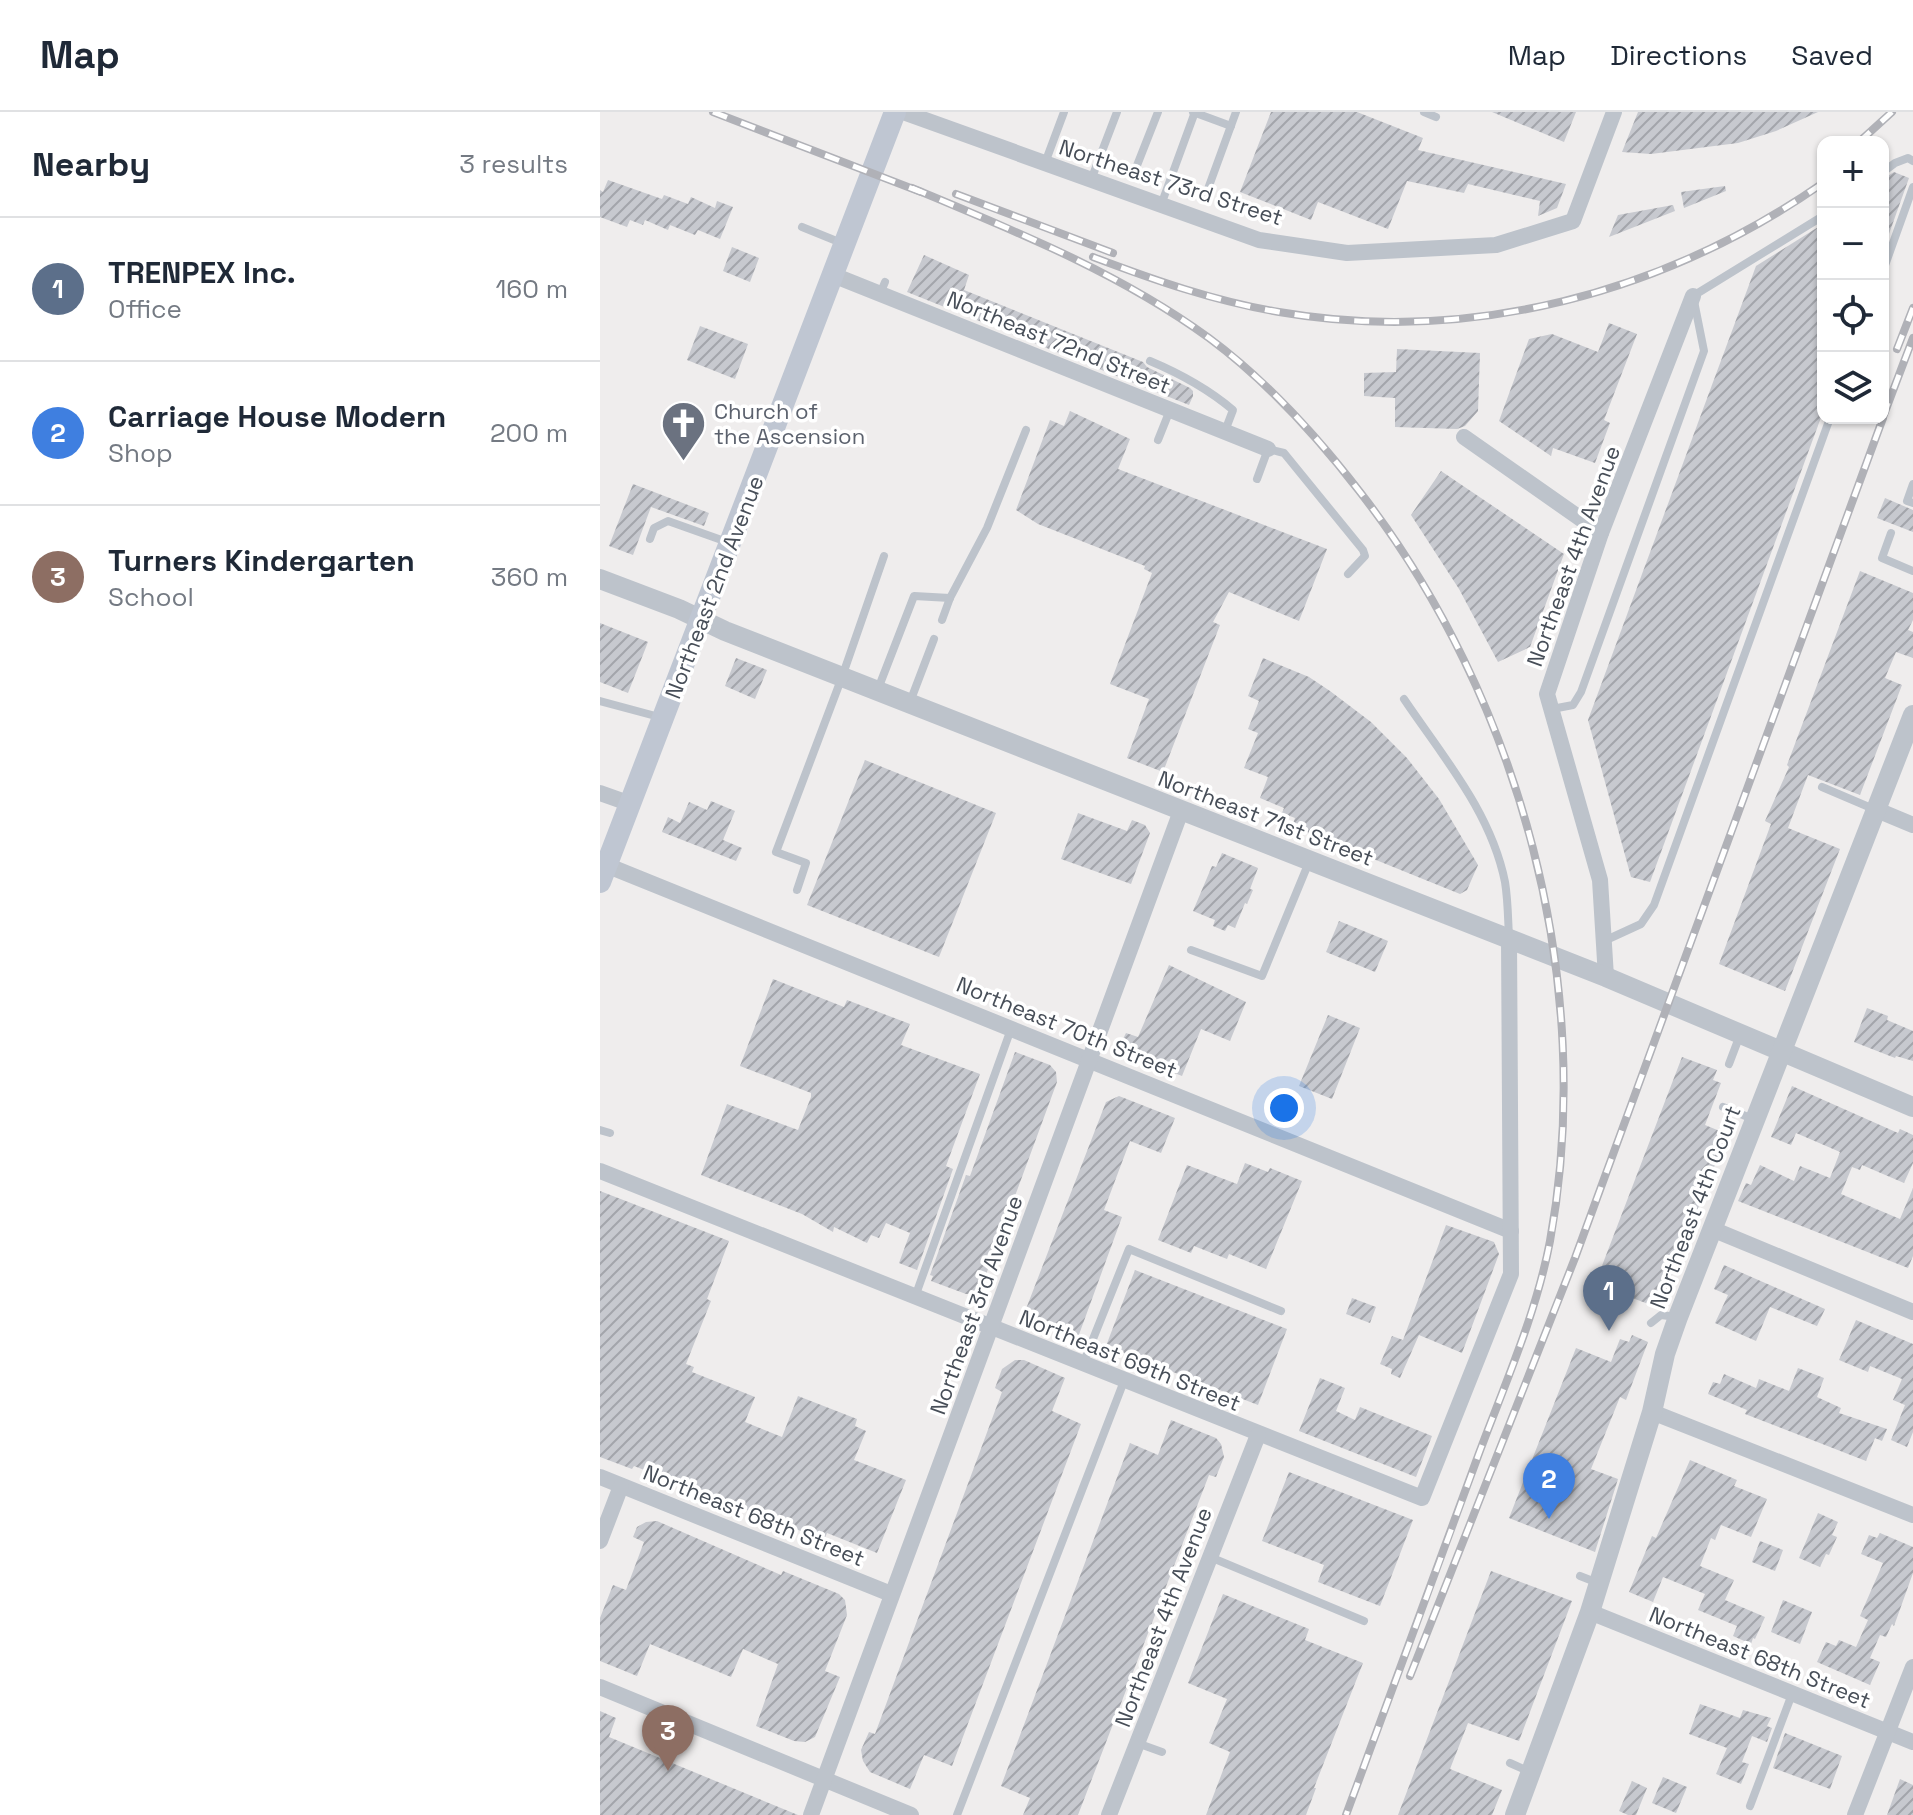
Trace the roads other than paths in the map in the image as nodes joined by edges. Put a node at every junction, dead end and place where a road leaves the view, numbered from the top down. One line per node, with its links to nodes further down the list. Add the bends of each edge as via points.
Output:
1 (895, 112): 22 (main road, Northeast 2nd Avenue)
2 (903, 112): 13 (street, Northeast 73rd Street)
3 (1064, 112): 13 (lane)
4 (1117, 112): 16 (lane)
5 (1158, 112): 15 (lane)
6 (1194, 112): 11 (lane); 19 (lane)
7 (1236, 112): 11 (lane)
8 (1424, 112): 10 (lane)
9 (1614, 112): 19 (street, Northeast 73rd Street, via 1573,221 1496,245 1347,253 1259,240)
10 (1436, 117)
11 (1231, 126): 18 (lane)
12 (1913, 161): 14 (lane, via 1908,158)
13 (1044, 163): 16 (street, Northeast 73rd Street)
14 (1889, 168)
15 (1134, 173)
16 (1091, 180): 19 (street, Northeast 73rd Street)
17 (1913, 187): 23 (lane)
18 (1205, 197)
19 (1161, 205)
20 (1817, 220): 25 (lane)
21 (802, 227): 22 (lane)
22 (845, 244): 24 (main road, Northeast 2nd Avenue)
23 (1889, 254)
24 (833, 275): 27 (street, Northeast 72nd Street, via 882,288); 40 (main road, Northeast 2nd Avenue)
25 (1693, 296): 37 (street, Northeast 4th Avenue); 54 (lane, via 1704,351 1581,692 1573,705)
26 (1150, 361): 30 (lane, via 1184,376 1233,410)
27 (1170, 410): 30 (street, Northeast 72nd Street); 32 (lane)
28 (1828, 424): 67 (lane, via 1654,905 1641,924)
29 (1026, 430): 45 (lane, via 987,528)
30 (1225, 432): 33 (street, Northeast 72nd Street)
31 (1464, 437): 37 (street)
32 (1158, 440)
33 (1268, 449): 34 (lane); 43 (lane, via 1284,453 1363,550 1365,556)
34 (1257, 479)
35 (1913, 484): 36 (lane, via 1907,501)
36 (1913, 503)
37 (1601, 533): 54 (street, Northeast 4th Avenue, via 1547,694)
38 (1891, 533): 42 (lane, via 1882,558)
39 (650, 539): 40 (lane, via 654,528 668,521)
40 (731, 544): 46 (main road, Northeast 2nd Avenue)
41 (884, 556): 49 (lane)
42 (1913, 571)
43 (1348, 574)
44 (601, 583): 46 (street, Northeast 71st Street)
45 (950, 598): 47 (lane); 50 (lane, via 914,596)
46 (701, 619): 49 (street, Northeast 71st Street); 56 (main road, Northeast 2nd Avenue)
47 (942, 620)
48 (934, 639): 53 (lane)
49 (842, 677): 50 (street, Northeast 71st Street); 65 (lane, via 776,852 806,863)
50 (877, 690): 53 (street, Northeast 71st Street)
51 (1404, 699): 66 (lane, via 1486,824 1505,882)
52 (600, 701): 56 (lane)
53 (910, 703): 61 (street, Northeast 71st Street)
54 (1551, 709): 67 (street, Northeast 4th Avenue, via 1600,880)
55 (1913, 715): 60 (street, Northeast 4th Court)
56 (664, 718): 59 (main road, Northeast 2nd Avenue)
57 (1822, 787): 60 (lane)
58 (600, 793): 59 (street)
59 (631, 804): 64 (main road, Northeast 2nd Avenue)
60 (1877, 810): 62 (street); 72 (street, Northeast 4th Court)
61 (1181, 811): 63 (street, Northeast 71st Street); 73 (street, Northeast 3rd Avenue)
62 (1913, 825)
63 (1309, 861): 66 (street, Northeast 71st Street); 68 (lane, via 1262,976)
64 (603, 874): 70 (street, Northeast 70th Street)
65 (797, 890)
66 (1509, 939): 69 (street, Northeast 71st Street); 82 (street)
67 (1603, 941): 69 (street, Northeast 4th Avenue)
68 (1191, 950)
69 (1606, 977): 71 (street, Northeast 71st Street)
70 (1012, 1028): 73 (street, Northeast 70th Street); 83 (lane)
71 (1740, 1035): 72 (street, Northeast 71st Street); 74 (lane)
72 (1780, 1052): 76 (street, Northeast 71st Street); 77 (street, Northeast 4th Court)
73 (1089, 1060): 82 (street, Northeast 70th Street); 88 (street, Northeast 3rd Avenue)
74 (1729, 1064)
75 (1723, 1107): 77 (lane)
76 (1913, 1107)
77 (1754, 1120): 81 (street, Northeast 4th Court)
78 (600, 1130): 79 (lane)
79 (610, 1133)
80 (600, 1171): 83 (street, Northeast 69th Street)
81 (1712, 1229): 85 (street); 86 (street, Northeast 4th Court)
82 (1511, 1231): 92 (street, Northeast 69th Street, via 1511,1274 1422,1498)
83 (915, 1297): 88 (street, Northeast 69th Street)
84 (1281, 1311): 89 (lane, via 1129,1249)
85 (1913, 1312)
86 (1678, 1317): 87 (lane, via 1661,1315); 91 (street, Northeast 4th Court)
87 (1651, 1323)
88 (992, 1327): 89 (street, Northeast 69th Street); 98 (street, Northeast 3rd Avenue)
89 (1083, 1364): 90 (street, Northeast 69th Street)
90 (1124, 1381): 92 (street, Northeast 69th Street); 114 (lane)
91 (1652, 1412): 95 (street); 99 (street, Northeast 4th Court, via 1590,1580)
92 (1258, 1435): 97 (street, Northeast 4th Avenue)
93 (600, 1477): 94 (street, Northeast 68th Street)
94 (621, 1486): 96 (street); 98 (street, Northeast 68th Street)
95 (1913, 1515)
96 (600, 1541)
97 (1210, 1557): 100 (lane); 106 (street, Northeast 4th Avenue)
98 (891, 1594): 110 (street, Northeast 3rd Avenue)
99 (1590, 1612): 103 (street, Northeast 68th Street); 109 (street, Northeast 4th Court)
100 (1364, 1621)
101 (1913, 1667): 104 (street)
102 (600, 1687): 110 (street)
103 (1792, 1694): 104 (street, Northeast 68th Street); 111 (lane)
104 (1888, 1732): 105 (street, Northeast 68th Street); 117 (street)
105 (1913, 1742)
106 (1137, 1743): 107 (lane); 115 (street, Northeast 4th Avenue)
107 (1162, 1752)
108 (1510, 1763): 109 (lane)
109 (1531, 1772): 116 (street, Northeast 4th Court)
110 (825, 1779): 112 (street, Northeast 3rd Avenue); 113 (street)
111 (1750, 1806)
112 (811, 1815)
113 (911, 1815)
114 (957, 1815)
115 (1109, 1815)
116 (1515, 1815)
117 (1855, 1815)

